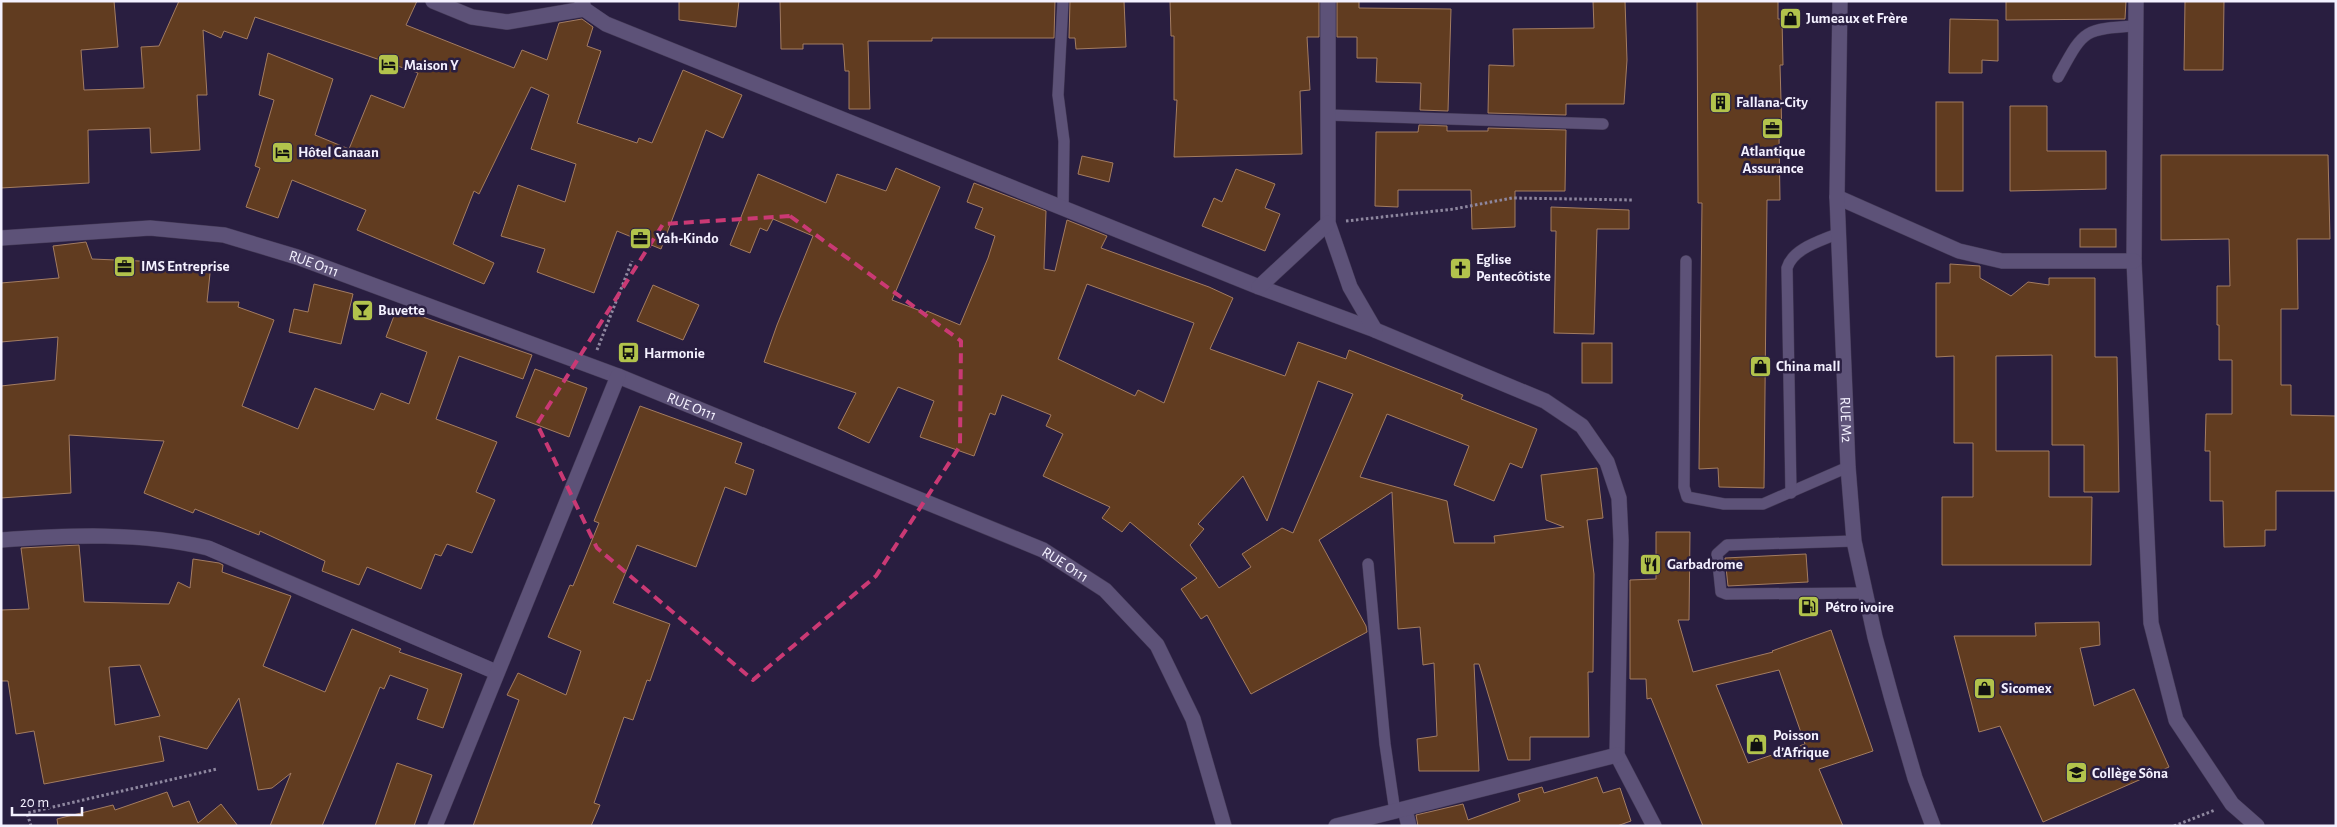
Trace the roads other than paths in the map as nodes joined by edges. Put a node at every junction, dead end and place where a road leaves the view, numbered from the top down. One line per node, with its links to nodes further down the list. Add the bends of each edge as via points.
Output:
1 (433, 1): 6 (street, via 472,17 508,22)
2 (1063, 1): 12 (lane, via 1058,96 1064,141)
3 (1328, 1): 9 (street)
4 (1840, 1): 11 (street, RUE M2)
5 (2136, 1): 7 (street)
6 (583, 5): 12 (street, via 606,24)
7 (2136, 26): 8 (lane, via 2099,29 2085,34); 17 (street)
8 (2058, 76)
9 (1328, 115): 10 (lane); 13 (street)
10 (1603, 124)
11 (1837, 197): 14 (street, RUE M2); 17 (street, via 1959,251 2002,262)
12 (1063, 208): 18 (street)
13 (1328, 223): 18 (street); 19 (street, via 1350,287)
14 (1839, 233): 21 (street, RUE M2); 22 (lane, via 1795,253 1787,268)
15 (1, 238): 20 (street, RUE O111, via 150,228 224,235 297,257)
16 (1686, 261): 22 (lane, via 1684,487 1687,497 1724,504 1763,504)
17 (2134, 262): 36 (street, via 2151,623 2176,720 2232,804)
18 (1259, 287): 19 (street)
19 (1375, 330): 28 (street, via 1545,401 1582,426 1607,462 1618,498 1621,540)
20 (618, 376): 27 (street); 31 (street, RUE O111, via 1043,550 1106,590 1157,644 1194,719)
21 (1848, 467): 22 (lane); 24 (street, RUE M2)
22 (1791, 493)
23 (1, 540): 27 (street, via 65,535 182,542 208,548)
24 (1854, 541): 26 (street, RUE M2); 26 (lane, via 1727,545 1717,554 1721,592)
25 (1368, 564): 29 (lane, via 1385,744)
26 (1866, 593): 35 (street, RUE M2, via 1892,699)
27 (496, 672): 30 (street)
28 (1617, 755): 29 (street); 34 (street)
29 (1400, 811): 32 (street); 33 (street)
30 (435, 826)
31 (1224, 826)
32 (1336, 826)
33 (1409, 826)
34 (1654, 826)
35 (1933, 826)
36 (2257, 826)

